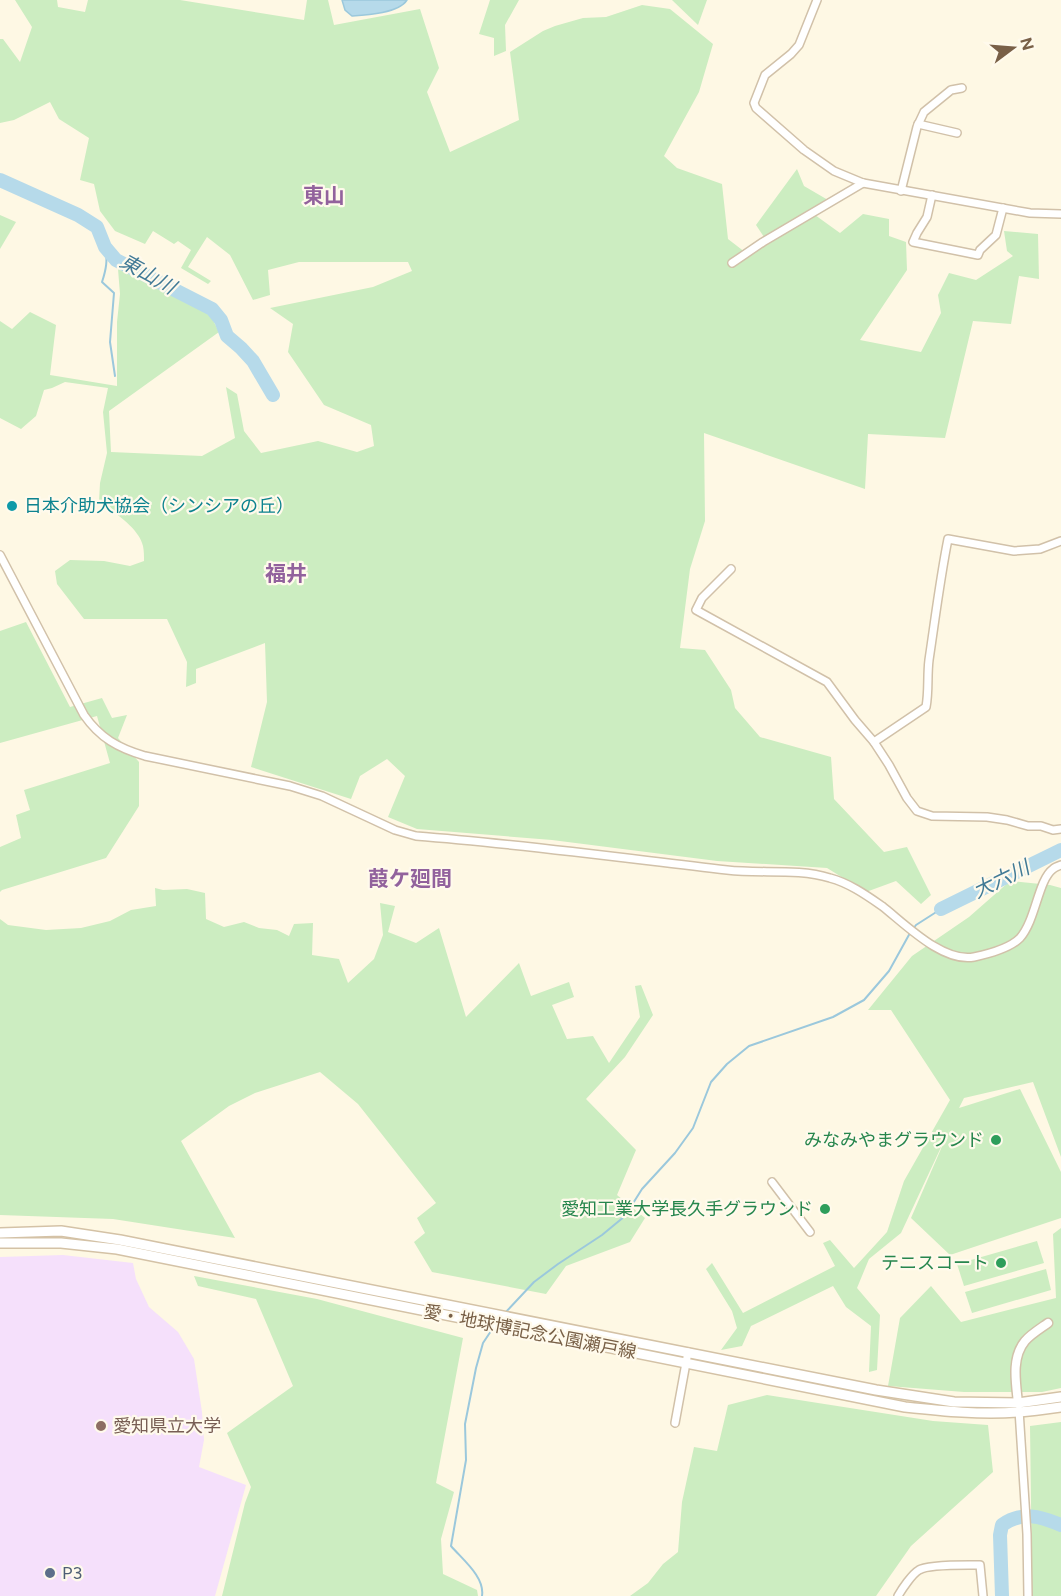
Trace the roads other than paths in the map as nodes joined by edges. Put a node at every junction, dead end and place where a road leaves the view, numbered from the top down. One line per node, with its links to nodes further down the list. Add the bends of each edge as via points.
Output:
1 (817, 0): 5 (street, via 799,45 765,75 754,103 804,150 834,171)
2 (962, 88): 3 (street, via 951,90 924,112)
3 (918, 124): 4 (street); 6 (street)
4 (957, 133)
5 (863, 183): 6 (street); 10 (street)
6 (901, 191): 7 (street)
7 (932, 195): 8 (street); 8 (street, via 927,217 913,242 978,255 996,235)
8 (1003, 208): 9 (street)
9 (1061, 214)
10 (732, 263)
11 (1061, 541): 14 (street, via 1040,549 1014,551 948,539 935,612 926,707)
12 (0, 555): 16 (street, via 84,715 109,741 145,756 290,786 395,830 416,836 734,871 827,877 844,882 950,954 971,958 1019,939 1031,921 1046,878)
13 (731, 569): 14 (street, via 702,598 696,610 827,682)
14 (874, 742): 15 (street, via 917,811 932,816 987,817)
15 (1061, 829)
16 (1061, 865)
17 (772, 1182): 18 (street)
18 (810, 1232)
19 (0, 1233): 22 (main road, 愛・地球博記念公園瀬戸線, via 61,1231 120,1240)
20 (0, 1244): 23 (main road, 愛・地球博記念公園瀬戸線, via 60,1242 117,1250)
21 (1048, 1323): 26 (street, via 1025,1341 1017,1355)
22 (688, 1352): 23 (street); 26 (main road, 愛・地球博記念公園瀬戸線, via 876,1390)
23 (686, 1363): 26 (main road, 愛・地球博記念公園瀬戸線, via 905,1407 953,1412); 27 (street)
24 (1061, 1397): 26 (main road, 愛・地球博記念公園瀬戸線)
25 (1061, 1407): 26 (main road, 愛・地球博記念公園瀬戸線)
26 (1019, 1408): 30 (street)
27 (675, 1423)
28 (898, 1596): 29 (street, via 919,1570 980,1565)
29 (983, 1596)
30 (1028, 1596)

